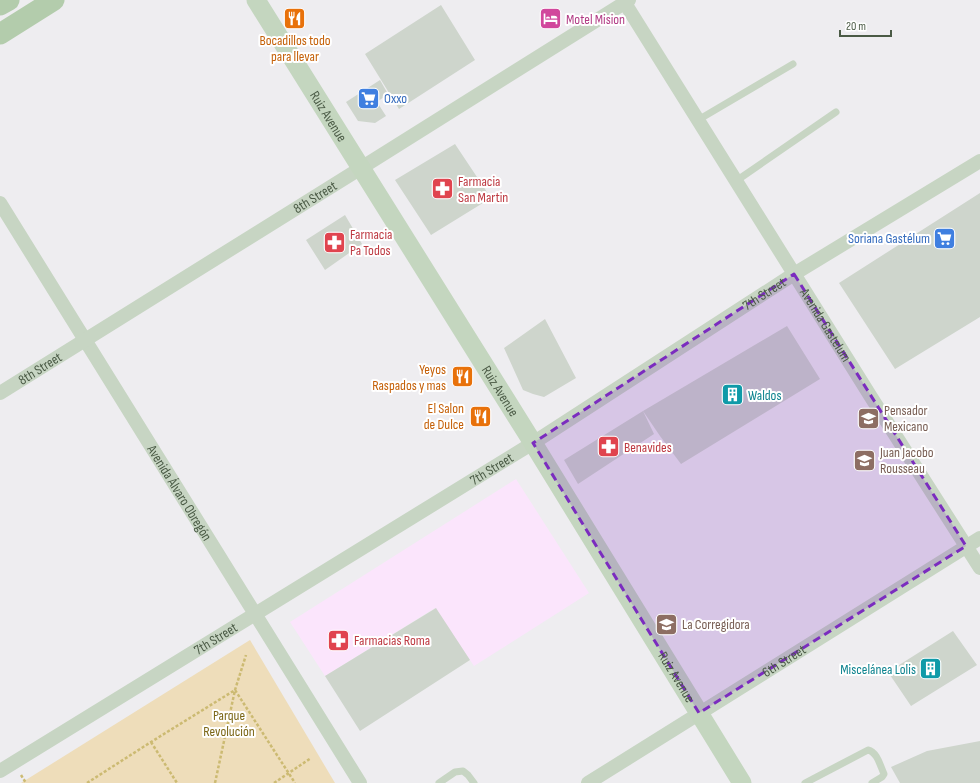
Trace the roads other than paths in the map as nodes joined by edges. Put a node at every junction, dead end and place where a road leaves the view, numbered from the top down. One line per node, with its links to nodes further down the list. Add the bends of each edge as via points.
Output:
1 (9, 0): 5 (main road)
2 (54, 0): 6 (main road)
3 (256, 0): 11 (street, Ruiz Avenue)
4 (625, 1): 9 (street, Avenida Gastelum); 11 (street, 8th Street)
5 (0, 5)
6 (0, 34)
7 (793, 64): 9 (lane)
8 (836, 112): 12 (lane)
9 (698, 120): 12 (street, Avenida Gastelum)
10 (980, 161): 14 (street, 7th Street)
11 (361, 168): 15 (street, 8th Street); 17 (street, Ruiz Avenue)
12 (736, 181): 14 (street, Avenida Gastelum)
13 (0, 203): 15 (street, Avenida Álvaro Obregón)
14 (794, 274): 17 (street, 7th Street); 19 (street, Avenida Gastelum)
15 (85, 340): 16 (street, 8th Street); 21 (street, Avenida Álvaro Obregón)
16 (0, 393)
17 (533, 443): 21 (street, 7th Street); 22 (street, Ruiz Avenue)
18 (980, 538): 19 (street, 6th Street)
19 (966, 546): 20 (street, Avenida Gastelum); 22 (street, 6th Street)
20 (980, 568)
21 (255, 614): 23 (street, 7th Street); 24 (street, Avenida Álvaro Obregón)
22 (699, 713): 27 (street, 6th Street); 28 (street, Ruiz Avenue)
23 (0, 771)
24 (360, 783)
25 (439, 783): 26 (lane, via 455,772 463,771)
26 (474, 783)
27 (588, 783)
28 (742, 783)
29 (805, 783): 30 (lane, via 868,750 875,754 884,774)
30 (872, 783)

